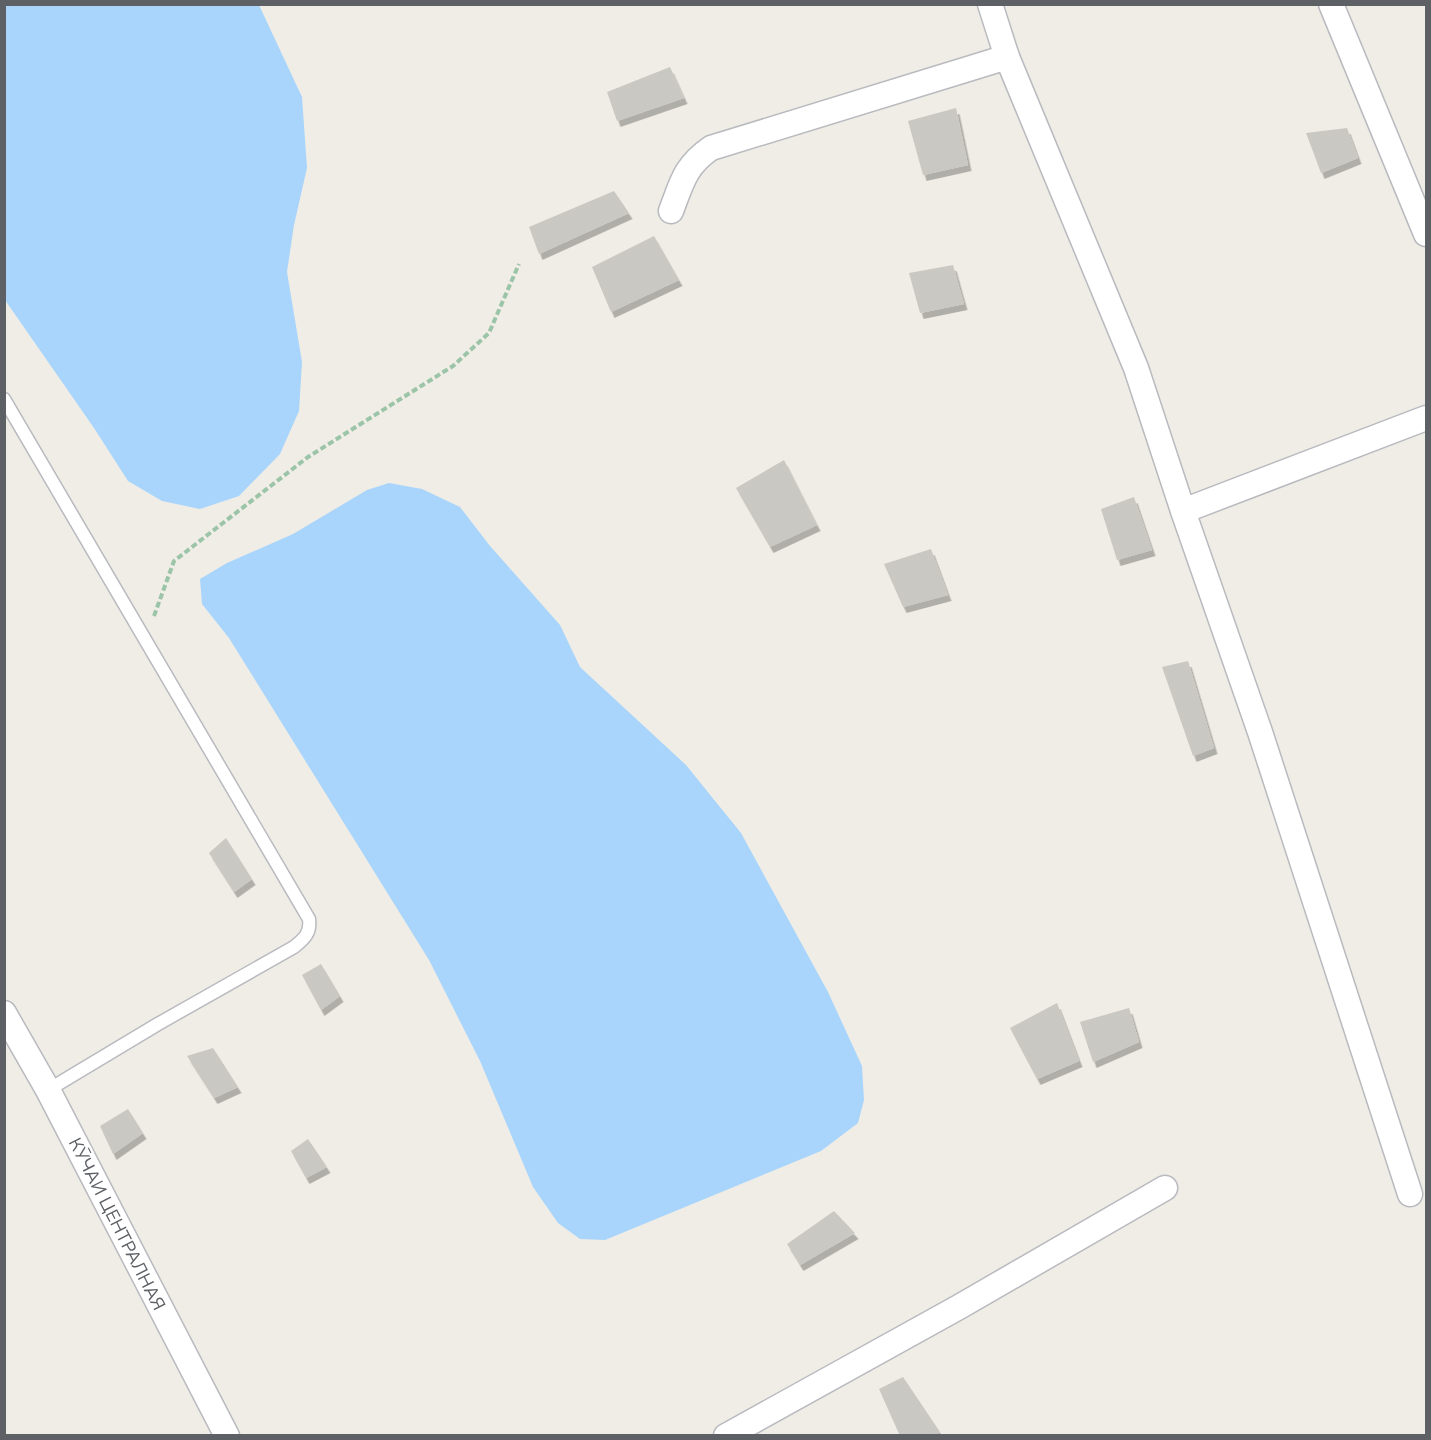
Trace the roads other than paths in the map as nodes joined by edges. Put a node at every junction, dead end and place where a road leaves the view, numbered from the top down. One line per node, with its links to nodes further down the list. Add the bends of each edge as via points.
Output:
1 (990, 4): 3 (street)
2 (1330, 4): 5 (street)
3 (1007, 57): 4 (street, via 711,148 696,158 683,177); 8 (street, via 1136,368)
4 (671, 211)
5 (1426, 234)
6 (4, 399): 10 (lane, via 309,920 308,934 294,947)
7 (1426, 418): 8 (street)
8 (1183, 511): 12 (street)
9 (4, 1013): 10 (street, КӮЧАИ ЦЕНТРАЛНАЯ)
10 (48, 1090): 13 (street, КӮЧАИ ЦЕНТРАЛНАЯ)
11 (1165, 1188): 14 (street)
12 (1410, 1194)
13 (227, 1436)
14 (726, 1436)

